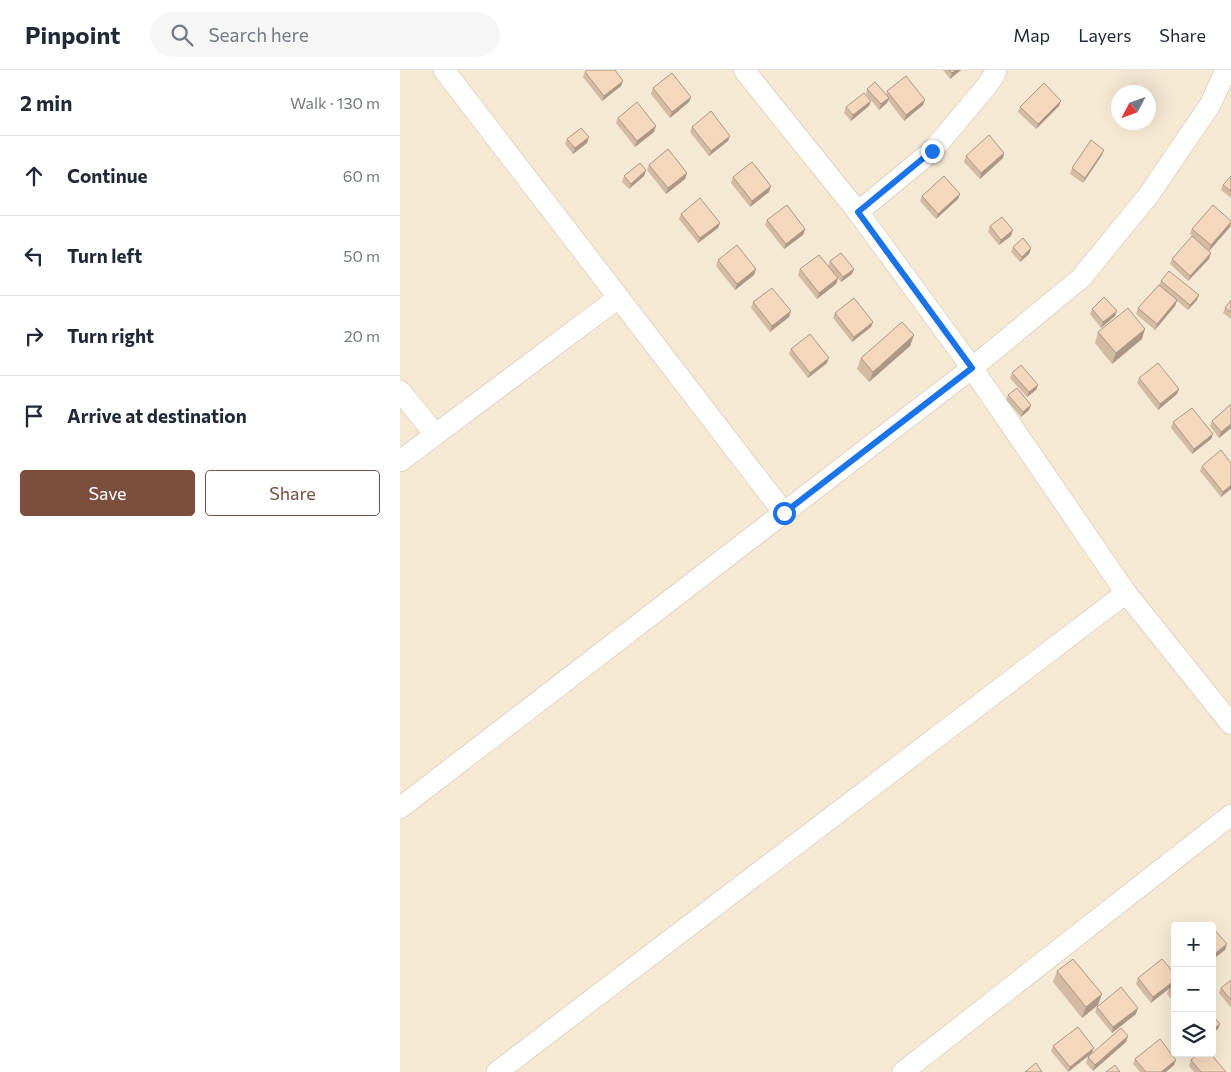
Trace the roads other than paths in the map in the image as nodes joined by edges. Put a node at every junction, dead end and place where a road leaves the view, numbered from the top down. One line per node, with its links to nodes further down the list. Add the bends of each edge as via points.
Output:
1 (444, 70): 6 (street)
2 (744, 70): 5 (street)
3 (996, 70): 5 (street, via 986,87 932,151)
4 (1226, 70): 7 (street, via 1210,105 1148,196 1081,278)
5 (858, 212): 7 (street)
6 (618, 298): 9 (street); 11 (street)
7 (972, 368): 11 (street); 12 (street)
8 (400, 391): 9 (street)
9 (435, 434): 10 (street)
10 (400, 461)
11 (784, 513): 14 (street)
12 (1126, 593): 13 (street); 16 (street)
13 (1231, 724)
14 (400, 808)
15 (1231, 815): 17 (street)
16 (497, 1072)
17 (903, 1072)

